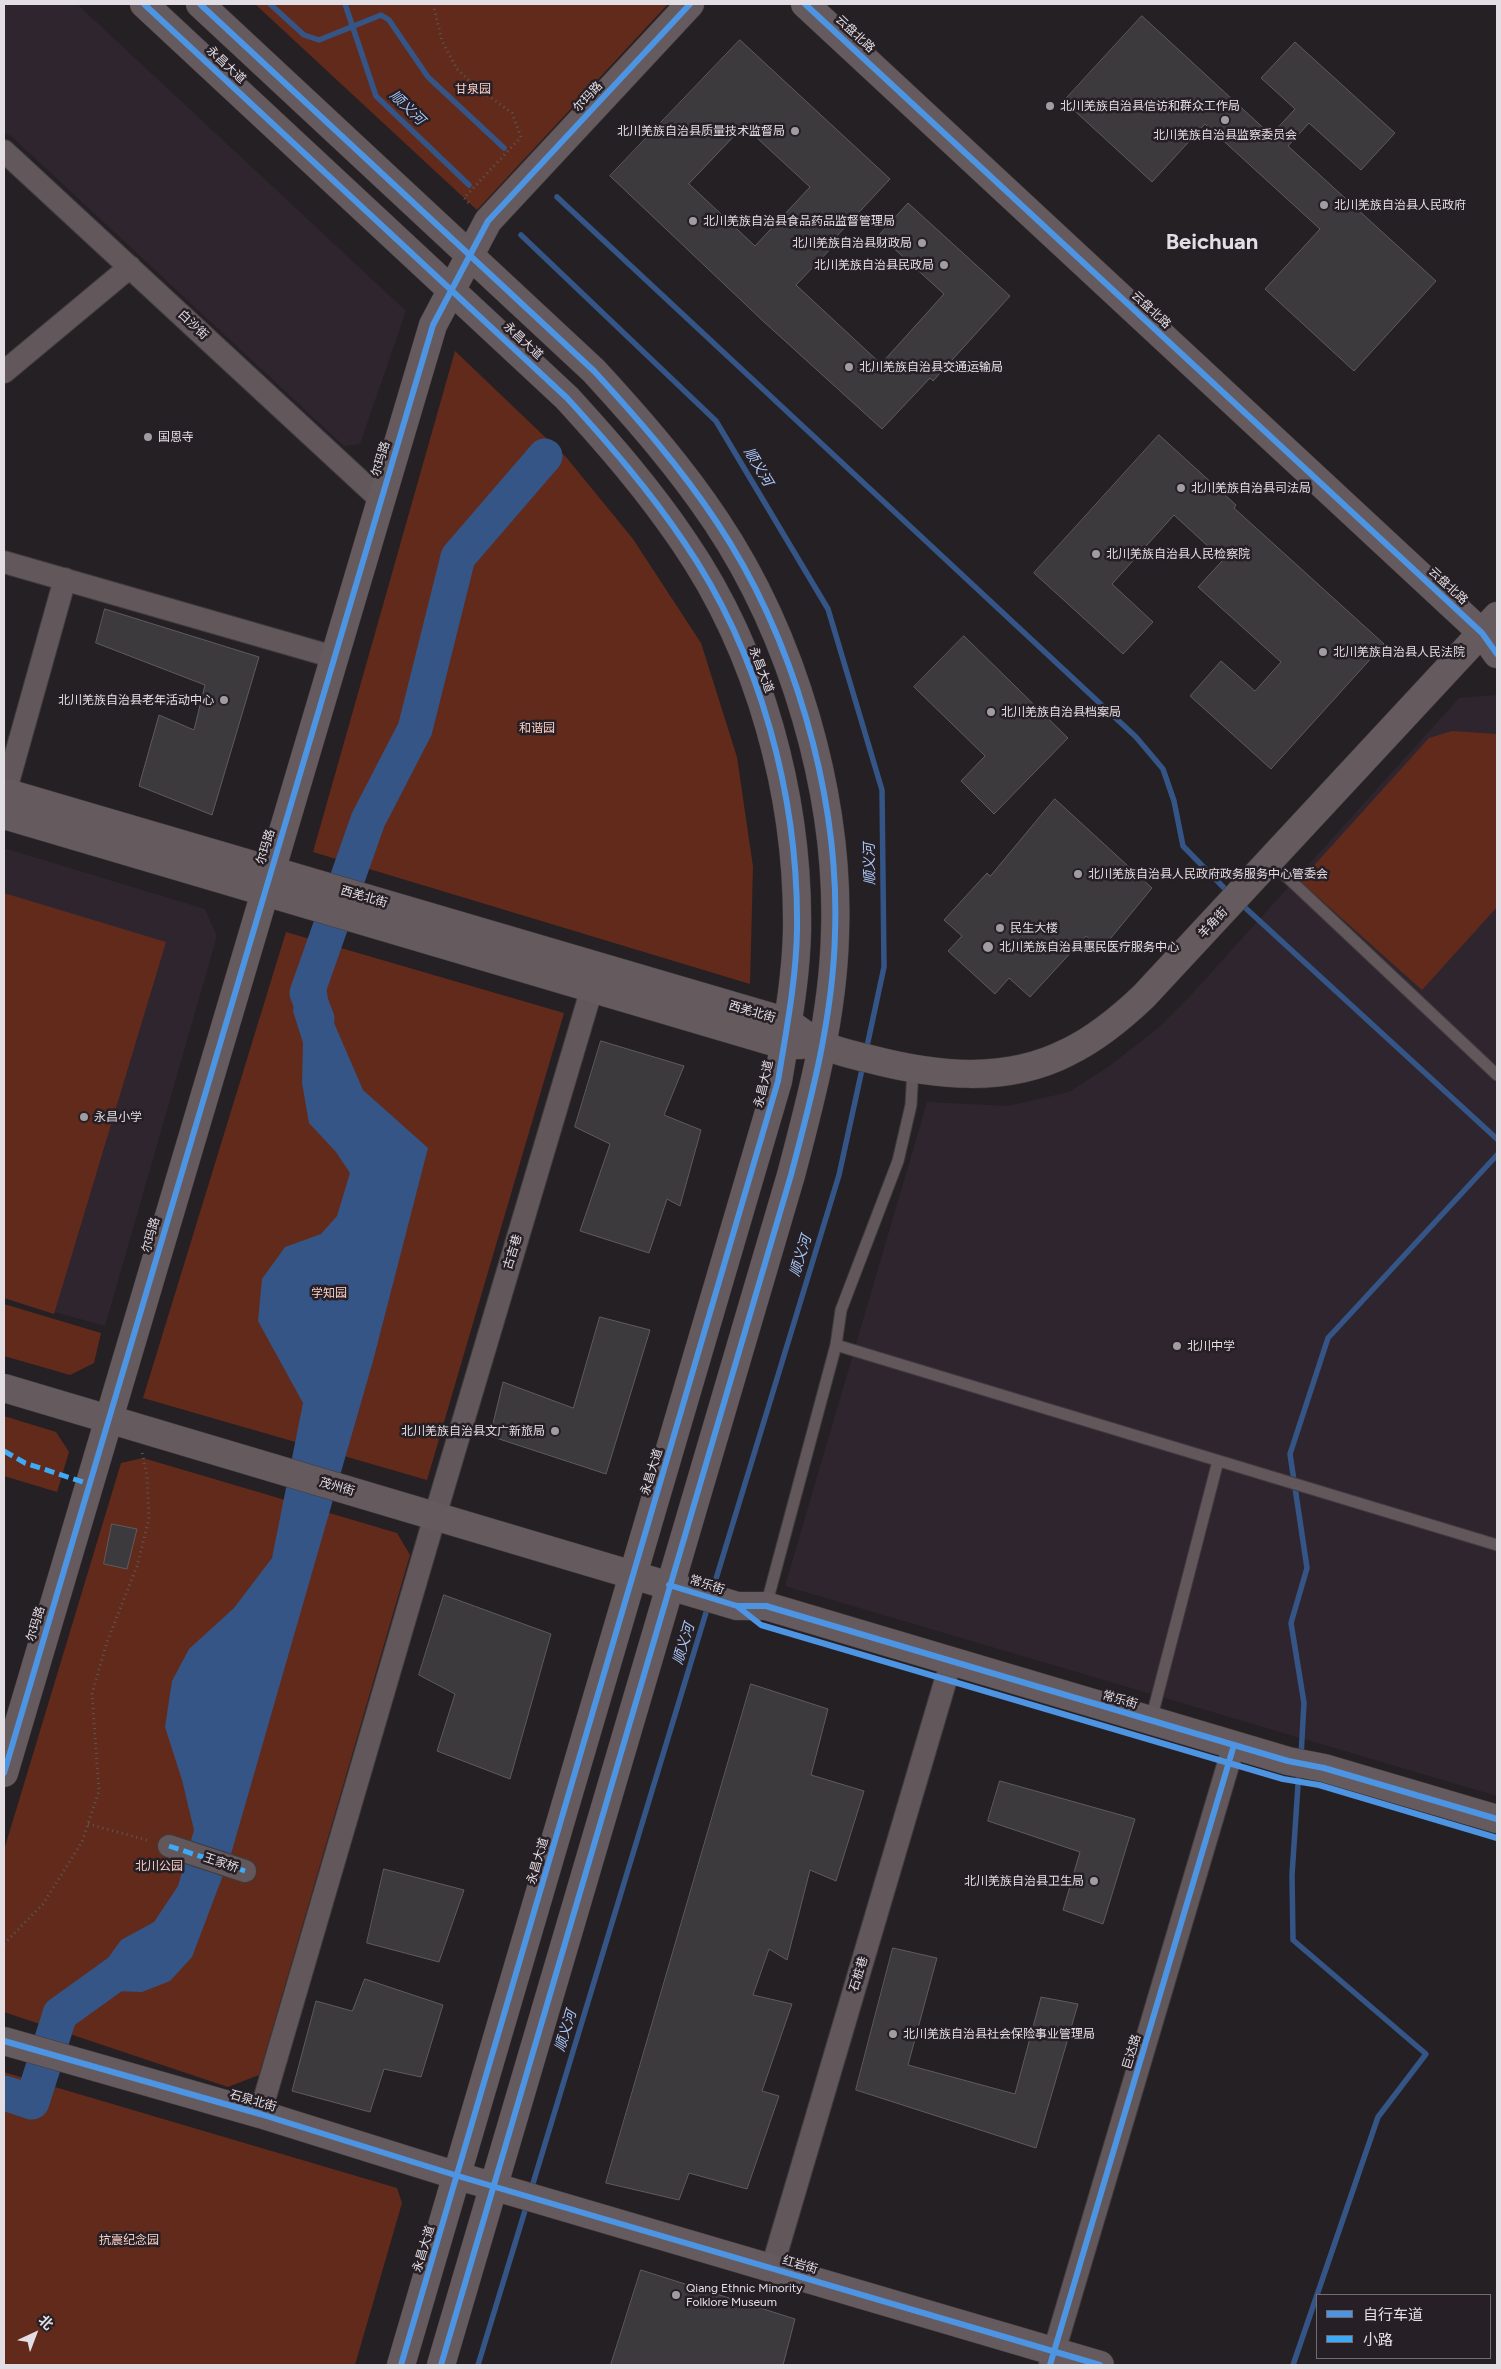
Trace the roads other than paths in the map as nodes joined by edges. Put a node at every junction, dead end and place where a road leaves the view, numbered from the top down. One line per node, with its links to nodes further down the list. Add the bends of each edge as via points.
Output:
1 (144, 4): 8 (street, 永昌大道)
2 (200, 4): 6 (street)
3 (690, 4): 6 (street, 尔玛路, via 488,221)
4 (805, 4): 13 (street, 云盘北路)
5 (4, 150): 7 (street, 白沙街)
6 (470, 255): 8 (street, 尔玛路); 21 (street, via 594,371 638,419 717,522 772,625 796,684 813,742 834,866 836,934 830,1002)
7 (130, 267): 9 (street); 10 (street, 白沙街)
8 (451, 290): 10 (street, 尔玛路, via 433,325); 20 (street, 永昌大道, via 567,398 609,443 685,543 738,640 776,750 796,869 797,932)
9 (4, 372)
10 (381, 500): 14 (street, 尔玛路)
11 (4, 562): 12 (street)
12 (66, 579): 14 (street); 15 (street)
13 (1493, 635): 16 (street, 羊角街)
14 (334, 657): 17 (street, 尔玛路)
15 (4, 800): 17 (street, 西羌北街)
16 (1270, 861): 22 (street, 羊角街, via 1144,996 1095,1037 1066,1053 1002,1072 967,1075); 23 (lane)
17 (268, 881): 18 (street, 西羌北街); 26 (street, 尔玛路)
18 (356, 907): 19 (street, 西羌北街); 20 (street, 西羌北街)
19 (592, 988): 20 (street, 西羌北街); 28 (street, 古吉巷)
20 (786, 1034): 21 (street, 西羌北街); 30 (street, 永昌大道, via 778,1081 756,1162)
21 (822, 1045): 22 (street, 羊角街); 31 (street, via 814,1092)
22 (905, 1068): 24 (lane, via 911,1105 898,1161 842,1310)
23 (1497, 1075)
24 (836, 1345): 27 (lane); 33 (lane)
25 (4, 1388): 26 (street, 茂州街)
26 (109, 1419): 28 (street, 茂州街); 37 (street, 尔玛路)
27 (1218, 1461): 29 (lane); 35 (lane)
28 (435, 1516): 30 (street, 茂州街); 44 (street, 古吉巷)
29 (1497, 1545)
30 (633, 1574): 31 (street, 茂州街); 45 (street, 永昌大道)
31 (681, 1588): 32 (street, 常乐街); 46 (street)
32 (737, 1606): 33 (street, 常乐街); 34 (street, 常乐街, via 761,1625)
33 (766, 1606): 35 (street, 常乐街)
34 (946, 1679): 36 (street, 常乐街); 47 (street, 石桩巷)
35 (1151, 1720): 36 (street, 常乐街)
36 (1232, 1754): 38 (street, 常乐街, via 1286,1770); 48 (street, 巨达路)
37 (4, 1773)
38 (1322, 1776): 39 (street, 常乐街); 40 (street, 常乐街)
39 (1497, 1819)
40 (1497, 1838)
41 (169, 1846): 42 (street, 王家桥)
42 (245, 1871)
43 (14, 2044): 44 (street, 石泉北街)
44 (260, 2114): 45 (street, 石泉北街)
45 (458, 2176): 46 (street, 石泉北街); 49 (street, 永昌大道)
46 (505, 2189): 47 (street, 红岩街); 50 (street)
47 (772, 2268): 48 (street, 红岩街)
48 (1052, 2358): 51 (street, 红岩街)
49 (401, 2365)
50 (441, 2365)
51 (1100, 2365)

